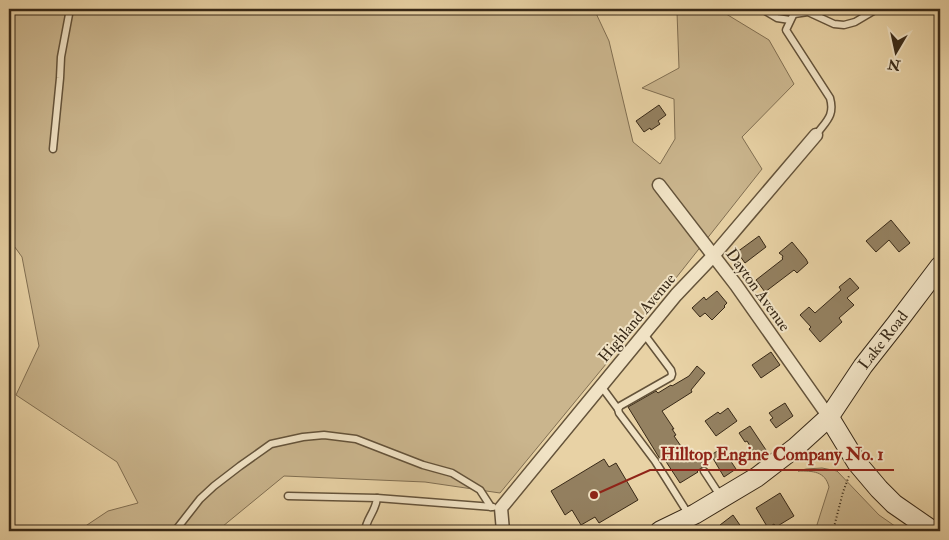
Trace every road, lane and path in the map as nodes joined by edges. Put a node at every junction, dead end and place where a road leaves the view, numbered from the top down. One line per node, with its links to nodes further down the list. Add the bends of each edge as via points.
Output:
1 (70, 9): 7 (lane, via 61,57)
2 (762, 9): 5 (lane, via 777,18)
3 (877, 9): 4 (lane, via 856,22 844,25 808,12)
4 (795, 11): 5 (lane)
5 (790, 20): 6 (lane, via 786,30 830,98 830,115)
6 (816, 135): 9 (street, Highland Avenue)
7 (53, 149)
8 (658, 185): 9 (street, Dayton Avenue)
9 (713, 256): 11 (street, Highland Avenue); 14 (street, Dayton Avenue)
10 (940, 266): 14 (main road, Lake Road, via 863,366)
11 (644, 334): 12 (street, Highland Avenue); 13 (lane, via 672,374)
12 (601, 386): 13 (lane); 20 (street, Highland Avenue)
13 (618, 409): 21 (lane)
14 (829, 418): 15 (main road); 19 (main road, Lake Road, via 757,477)
15 (857, 464): 26 (path, via 843,492); 27 (main road, via 894,504)
16 (704, 471): 19 (lane)
17 (288, 496): 18 (lane)
18 (377, 498): 20 (lane); 23 (lane)
19 (722, 498): 21 (main road, Lake Road)
20 (496, 507): 22 (lane, via 480,490 452,473 356,439 324,435 271,444 214,486); 24 (street)
21 (690, 516): 25 (main road, Lake Road)
22 (175, 531)
23 (364, 531)
24 (503, 531)
25 (660, 531)
26 (833, 531)
27 (934, 531)

